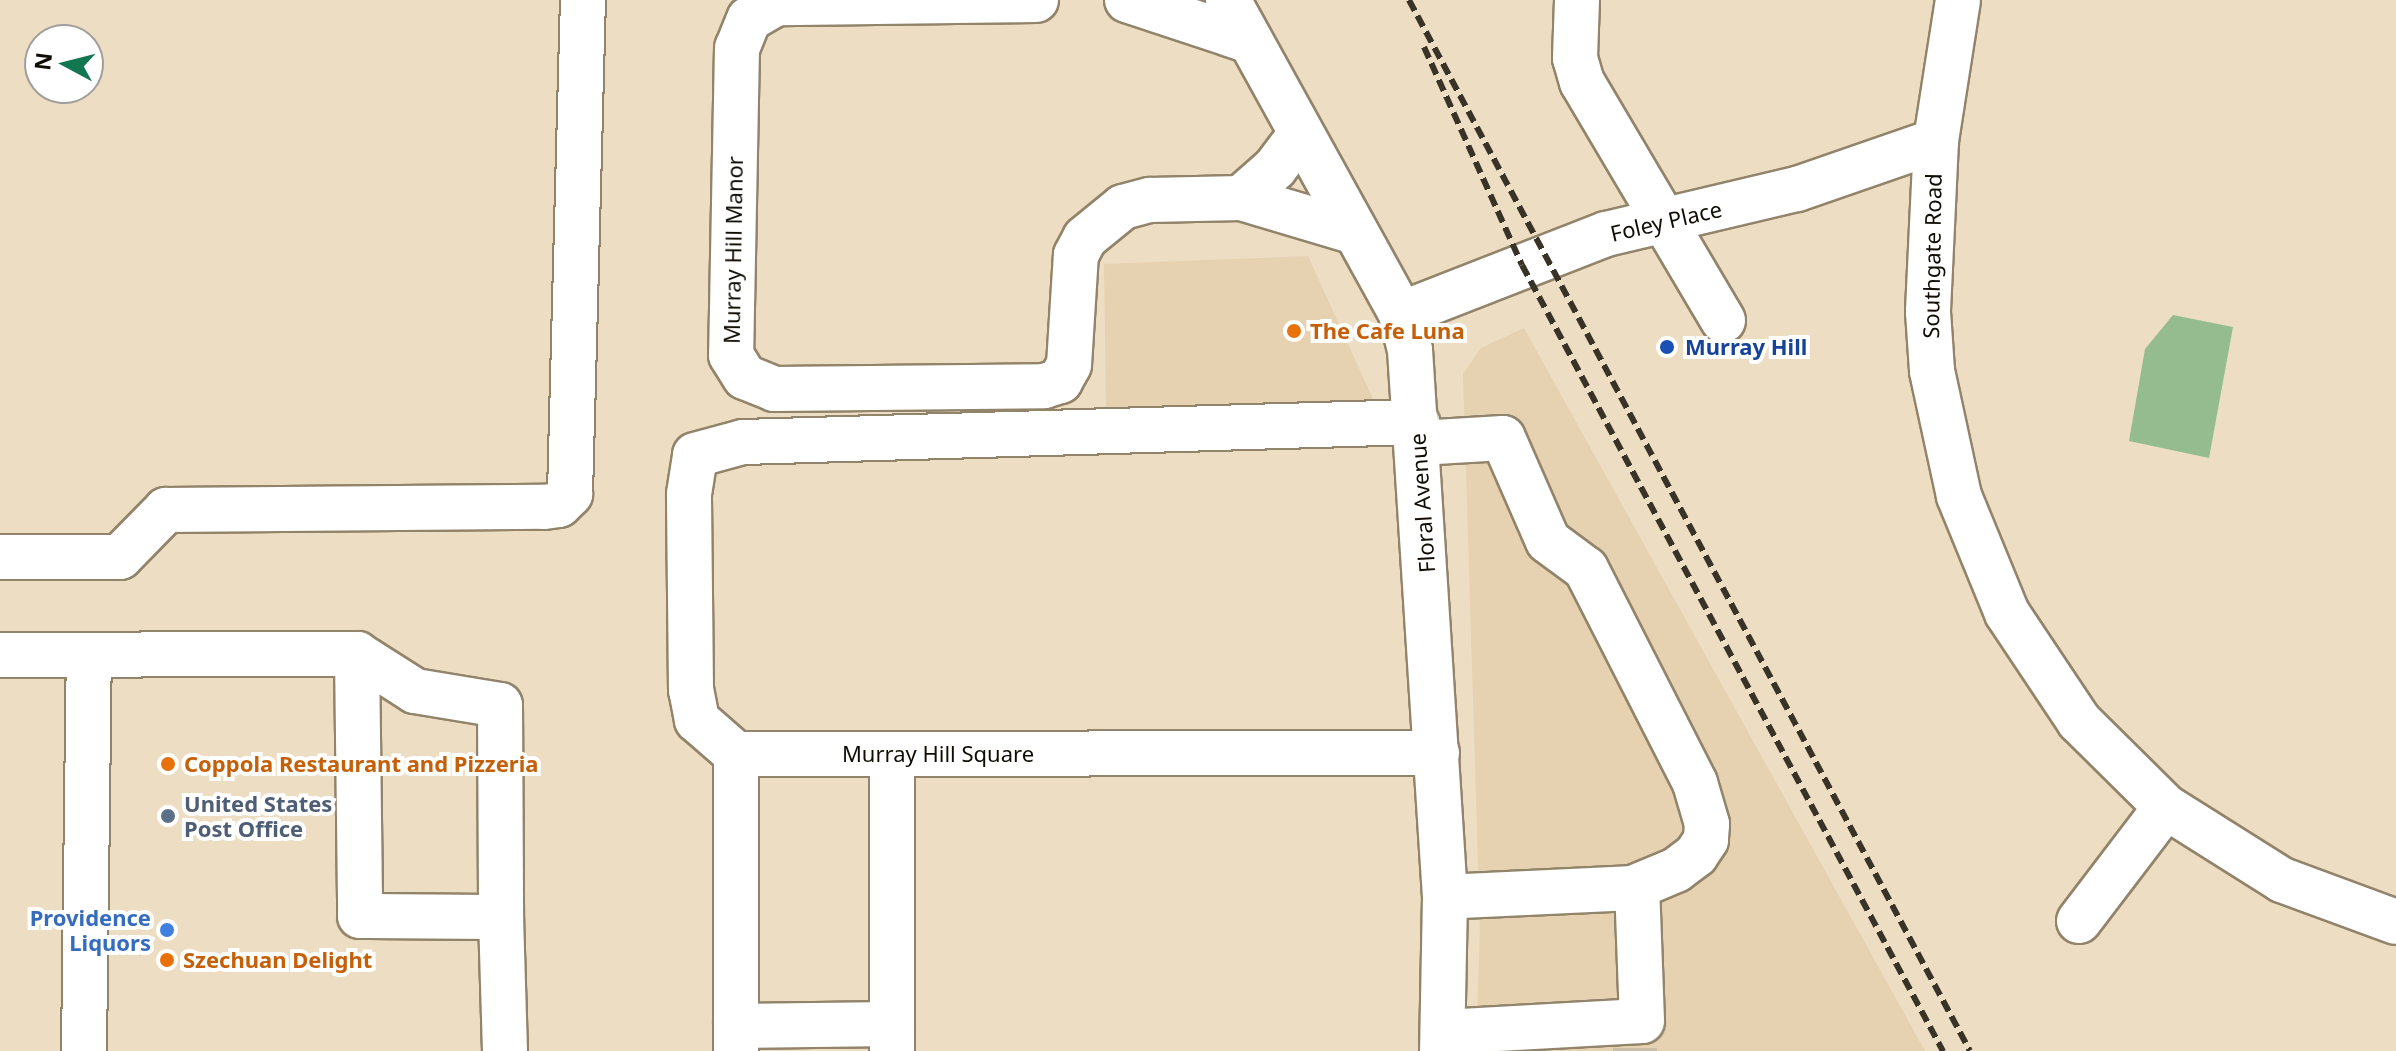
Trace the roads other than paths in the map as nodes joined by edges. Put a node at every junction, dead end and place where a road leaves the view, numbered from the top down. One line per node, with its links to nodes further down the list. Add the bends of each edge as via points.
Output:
1 (583, 0): 16 (street, via 570,494 559,505 166,510 120,557)
2 (1036, 0): 10 (street, Murray Hill Manor, via 777,3 749,19 737,48 731,355 745,377 774,389 1052,384 1069,365 1071,276 1085,238 1123,207 1150,200)
3 (1127, 0): 7 (street)
4 (1228, 0): 7 (street, Floral Avenue)
5 (1577, 0): 11 (street, via 1575,58 1582,82)
6 (1958, 0): 9 (street, Southgate Road)
7 (1250, 41): 8 (street, Floral Avenue)
8 (1299, 136): 10 (street, via 1275,168); 12 (street, Floral Avenue)
9 (1936, 141): 11 (street, Foley Place, via 1797,189); 23 (street, Southgate Road, via 1928,312 1941,430 1959,496 2007,613 2041,669 2079,721)
10 (1241, 198): 12 (street, Murray Hill Manor)
11 (1662, 220): 13 (street, Foley Place, via 1591,239); 14 (street)
12 (1355, 232): 13 (street, Floral Avenue)
13 (1401, 314): 15 (street, Floral Avenue)
14 (1723, 320)
15 (1418, 432): 20 (street, Floral Avenue); 21 (street, via 743,442 695,455 689,494 691,690 697,720); 24 (street, via 1503,438 1548,541 1586,569 1695,783 1707,824 1706,840 1676,870)
16 (0, 557)
17 (357, 654): 19 (street); 26 (street, via 415,691 500,705); 26 (street, via 360,916)
18 (0, 655): 19 (street)
19 (89, 655): 32 (street)
20 (1437, 753): 22 (street, Murray Hill Square); 25 (street, Floral Avenue)
21 (736, 754): 22 (street, Murray Hill Square); 29 (street)
22 (892, 754): 30 (street)
23 (2166, 807): 27 (street); 28 (street, Southgate Road, via 2282,880)
24 (1637, 887): 25 (street); 31 (street, via 1642,1021 1624,1035)
25 (1445, 897): 31 (street, Floral Avenue)
26 (501, 917): 33 (street)
27 (2079, 921)
28 (2396, 922)
29 (736, 1038): 30 (street)
30 (892, 1038)
31 (1442, 1042)
32 (84, 1051)
33 (505, 1051)

